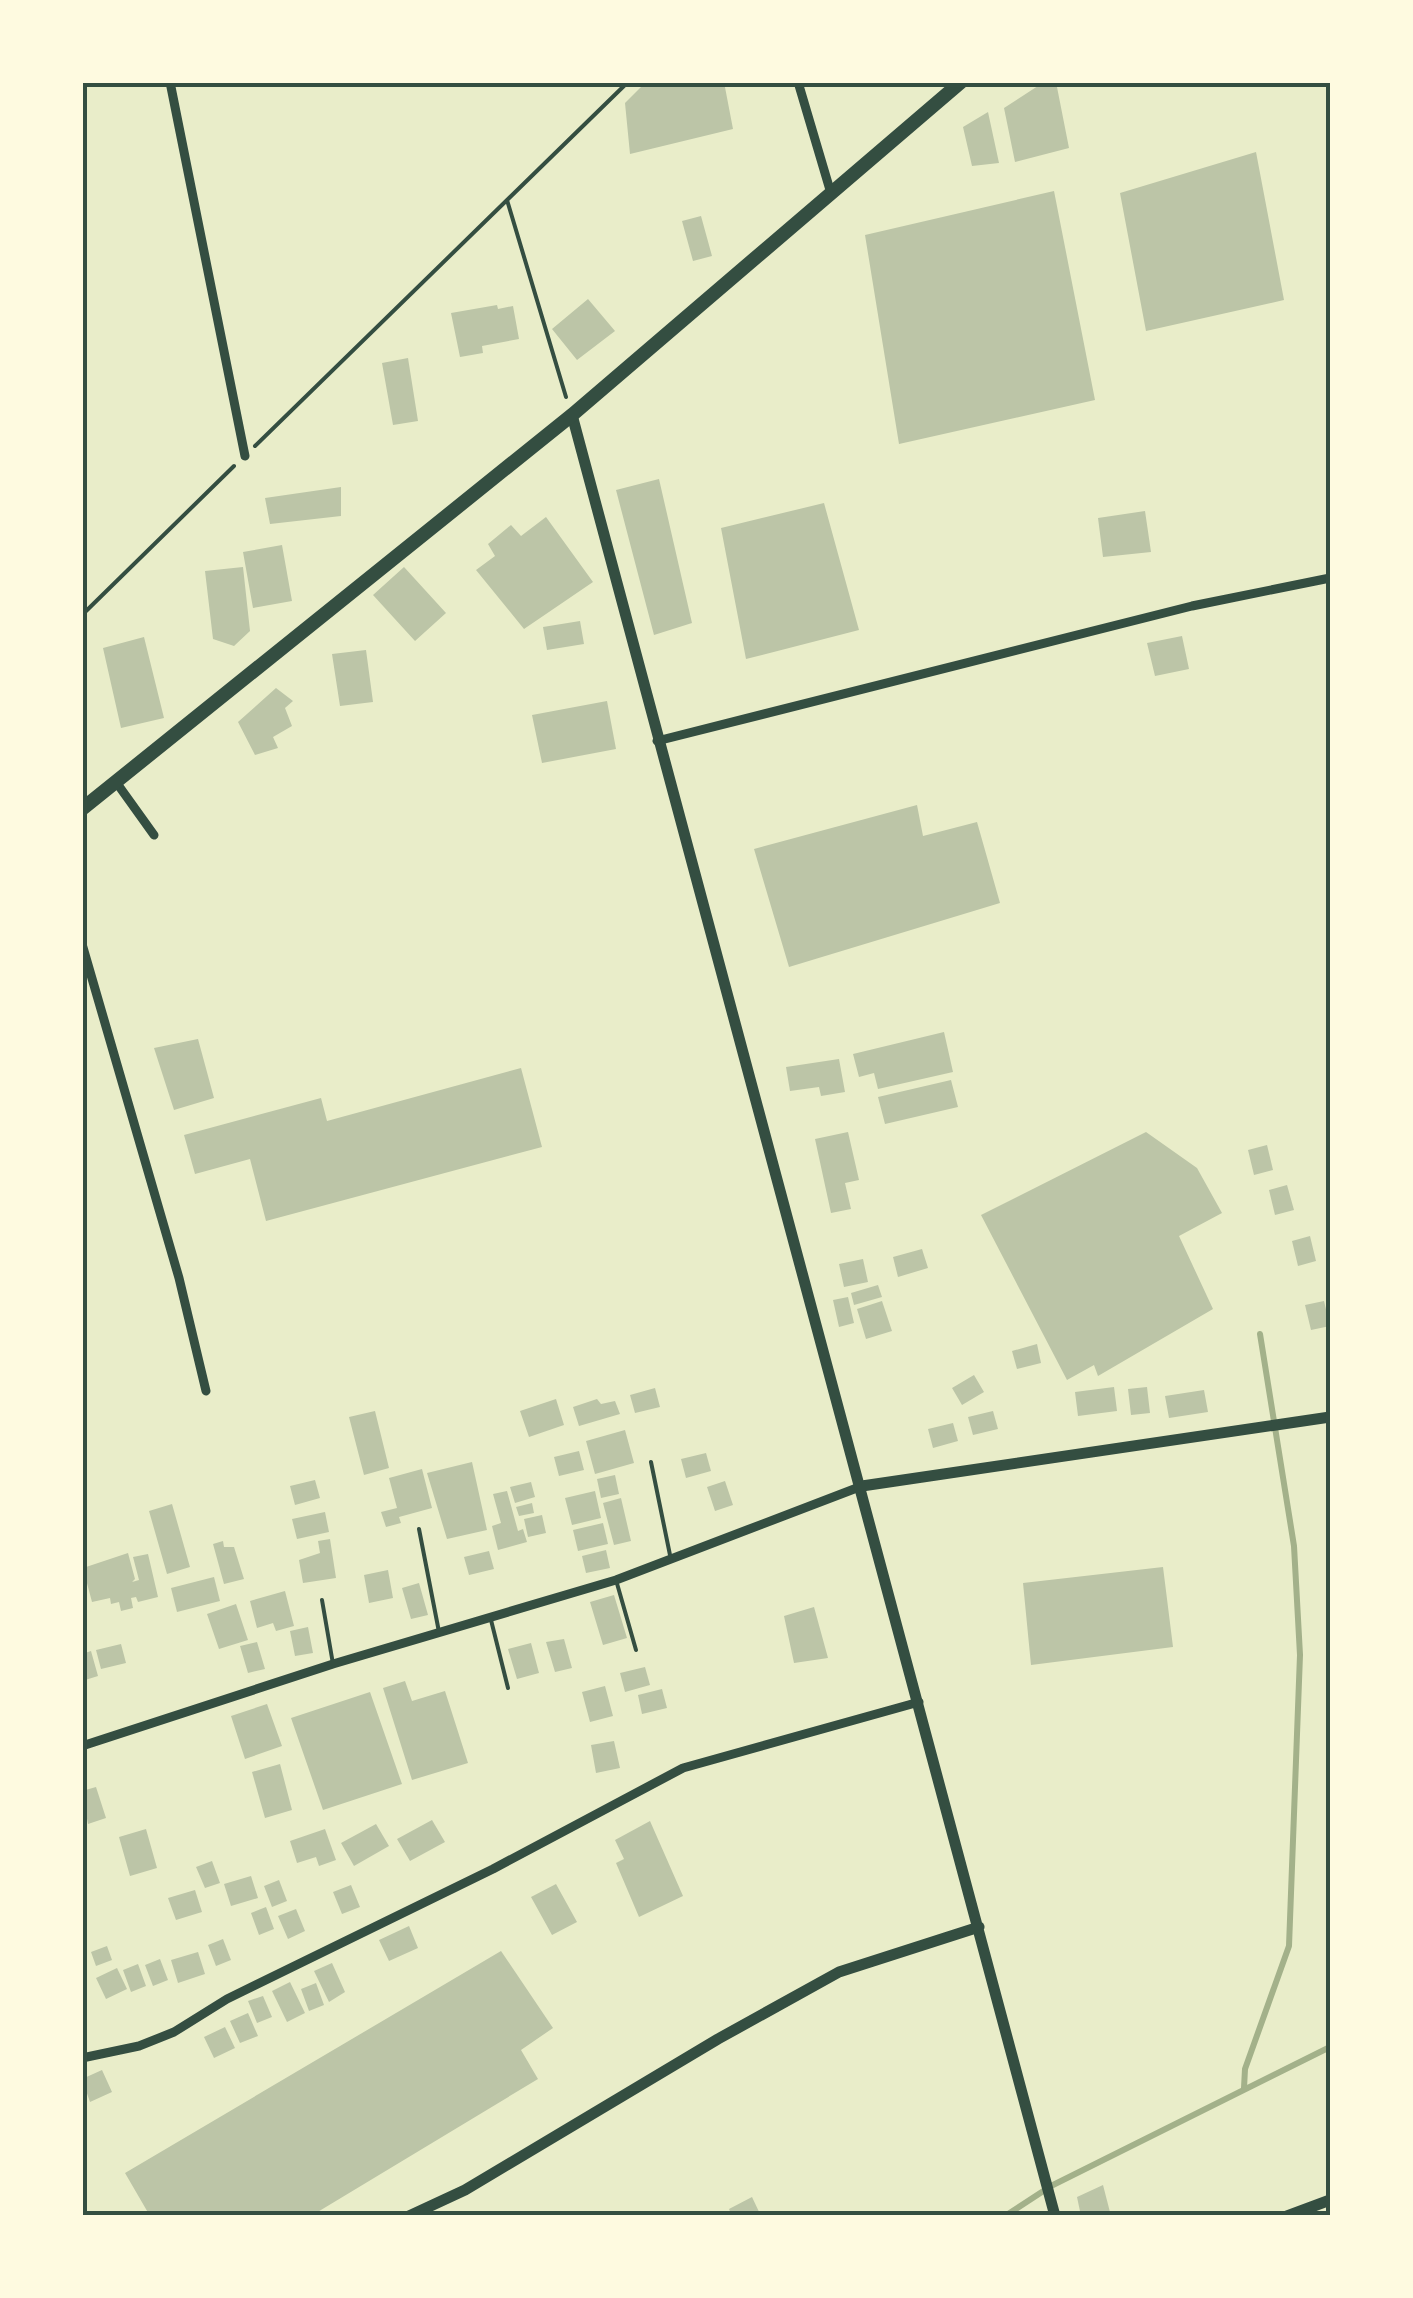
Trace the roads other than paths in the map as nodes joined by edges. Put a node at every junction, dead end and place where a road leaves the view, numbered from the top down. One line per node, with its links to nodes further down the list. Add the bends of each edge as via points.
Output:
1 (170, 82): 6 (street)
2 (798, 82): 4 (street)
3 (961, 82): 4 (highway)
4 (830, 190): 5 (highway)
5 (572, 415): 8 (street); 9 (highway)
6 (245, 456)
7 (1330, 578): 8 (street, via 1192,606)
8 (658, 741): 16 (street)
9 (116, 782): 10 (highway); 11 (street)
10 (82, 809)
11 (154, 835)
12 (82, 944): 13 (street)
13 (206, 1391)
14 (1330, 1418): 16 (street)
15 (651, 1462): 18 (lane)
16 (862, 1486): 18 (street); 26 (street)
17 (418, 1529): 22 (lane)
18 (672, 1562): 19 (street)
19 (616, 1580): 21 (street); 23 (lane)
20 (322, 1600): 24 (lane)
21 (491, 1620): 22 (street); 25 (lane)
22 (440, 1633): 24 (street)
23 (636, 1650)
24 (333, 1664): 27 (street)
25 (508, 1688)
26 (918, 1702): 28 (street); 29 (street, via 683,1768 174,2032)
27 (82, 1746)
28 (978, 1927): 31 (street); 32 (street, via 839,1972 465,2190)
29 (82, 2058)
30 (1330, 2200): 33 (street)
31 (1053, 2210)
32 (409, 2216)
33 (1288, 2216)

